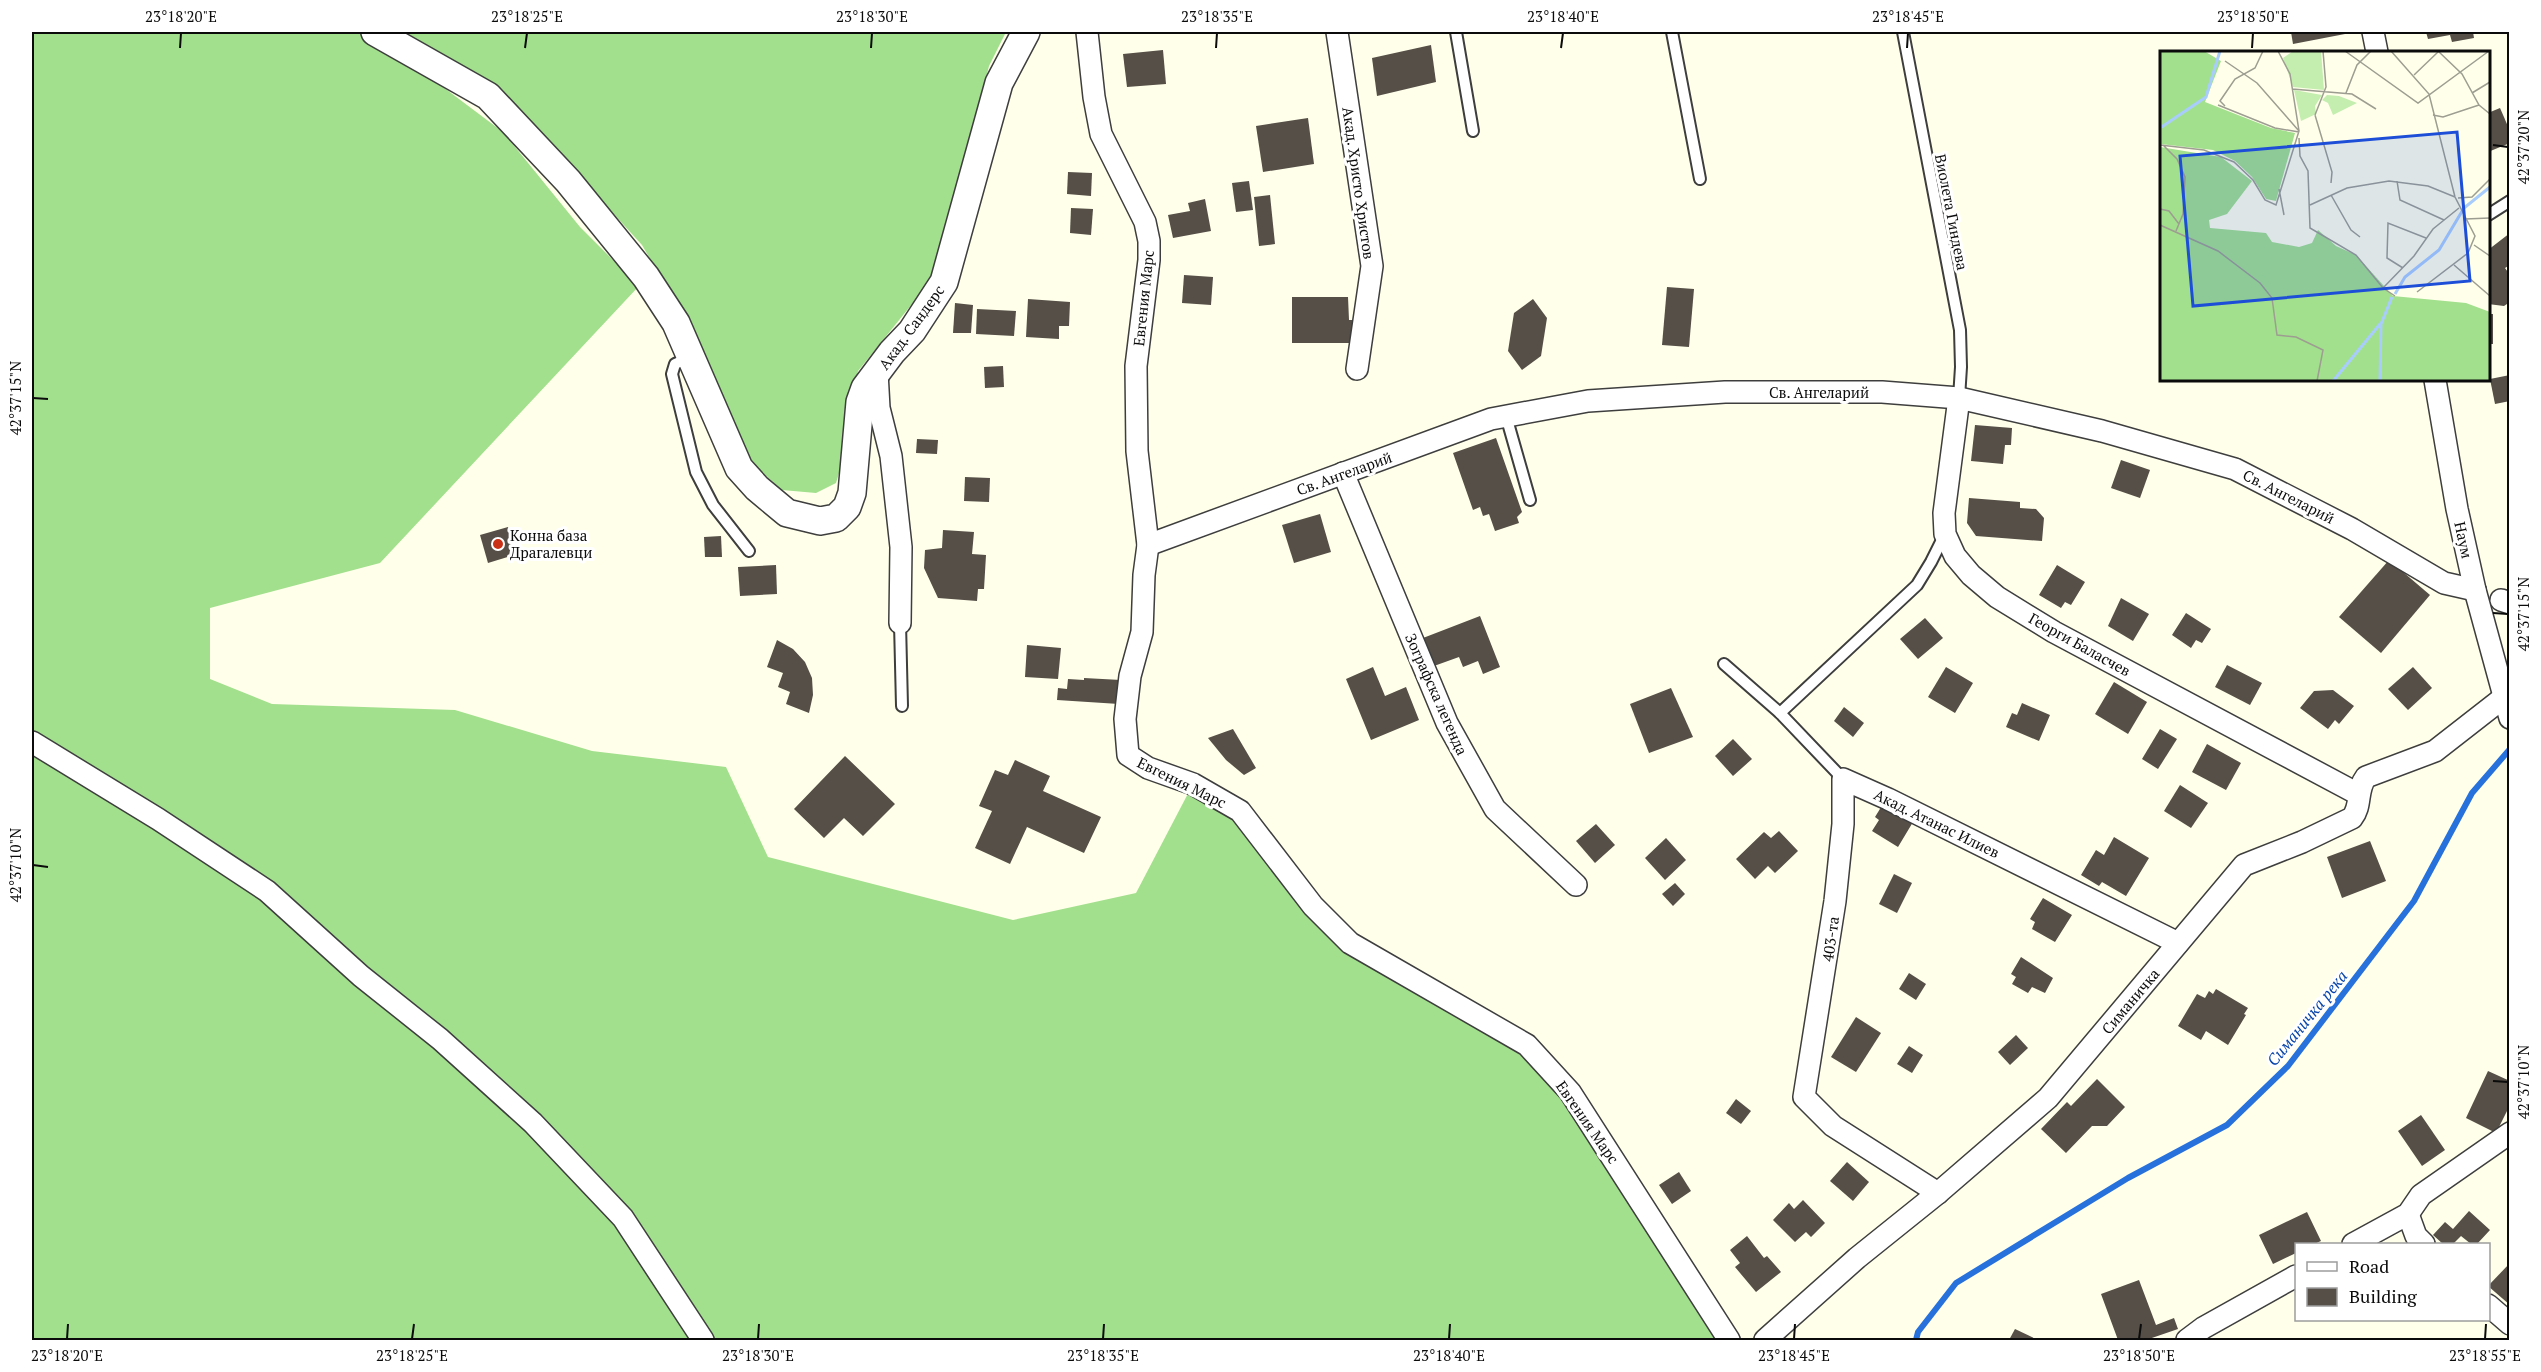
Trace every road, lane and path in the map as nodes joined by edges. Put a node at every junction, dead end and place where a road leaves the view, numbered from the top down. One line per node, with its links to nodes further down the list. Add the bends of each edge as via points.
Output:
1 (375, 32): 14 (street, via 488,96 568,181 646,278)
2 (1026, 32): 16 (street, Акад. Сандерс, via 999,83 944,282 912,331)
3 (1088, 32): 23 (street, Евгения Марс, via 1101,134 1145,222 1149,241 1136,366 1137,451)
4 (1337, 32): 15 (street, Акад. Христо Христов, via 1372,266)
5 (1456, 32): 10 (lane)
6 (1672, 32): 11 (lane)
7 (1903, 32): 18 (lane, Виолета Гиндева, via 1960,330)
8 (2373, 32): 9 (street)
9 (2377, 51)
10 (1473, 131)
11 (1700, 179)
12 (2510, 201): 13 (lane)
13 (2490, 214)
14 (691, 356): 16 (street, via 739,468 787,513 820,521 836,518 847,507 852,493 860,402); 24 (lane, via 675,363 672,374 696,472 713,505)
15 (1357, 369)
16 (877, 372): 26 (street, Акад. Сандерс, via 901,547)
17 (2435, 381): 25 (street, Наум)
18 (1959, 398): 19 (street, Св. Ангеларий, via 1882,392 1725,392 1588,401); 22 (street, Георги Баласчев, via 1944,513); 25 (street, Св. Ангеларий, via 2102,431 2235,469 2352,529 2444,583)
19 (1506, 416): 20 (street, Св. Ангеларий); 21 (lane)
20 (1343, 473): 23 (street, Св. Ангеларий); 35 (street, Зографска легенда, via 1447,723 1495,809)
21 (1530, 500)
22 (1945, 534): 30 (lane, via 1917,585); 34 (street, Георги Баласчев, via 1955,556 1971,576 1996,597 2054,632)
23 (1148, 545): 46 (street, Евгения Марс, via 1142,632 1131,667 1125,719 1128,755 1148,768 1193,784 1240,811 1313,906 1350,943 1527,1046 1570,1092)
24 (749, 551)
25 (2475, 590): 28 (street, Наум)
26 (900, 623): 29 (lane, Акад. Сандерс)
27 (1724, 664): 30 (lane, Акад. Атанас Илиев)
28 (2504, 698): 31 (street, Наум); 34 (street, Симаничка, via 2435,752 2366,777)
29 (902, 706)
30 (1780, 713): 33 (lane, Акад. Атанас Илиев)
31 (2510, 718)
32 (32, 742): 45 (street, via 267,891 482,1077 533,1123 623,1218)
33 (1843, 779): 36 (street, Акад. Атанас Илиев); 38 (street, 403-та, via 1844,824 1835,901 1804,1097 1833,1126)
34 (2358, 794): 36 (street, Симаничка, via 2352,818 2244,865)
35 (1576, 885)
36 (2178, 943): 38 (street, Симаничка, via 2048,1098)
37 (2510, 1133): 39 (street, via 2421,1195)
38 (1938, 1193): 47 (street, Симаничка, via 1857,1258)
39 (2408, 1214): 40 (street); 41 (street)
40 (2357, 1243)
41 (2422, 1243)
42 (2295, 1277): 48 (street)
43 (2490, 1307): 44 (street)
44 (2510, 1324)
45 (704, 1341)
46 (1729, 1341)
47 (1765, 1341)
48 (2187, 1341)

